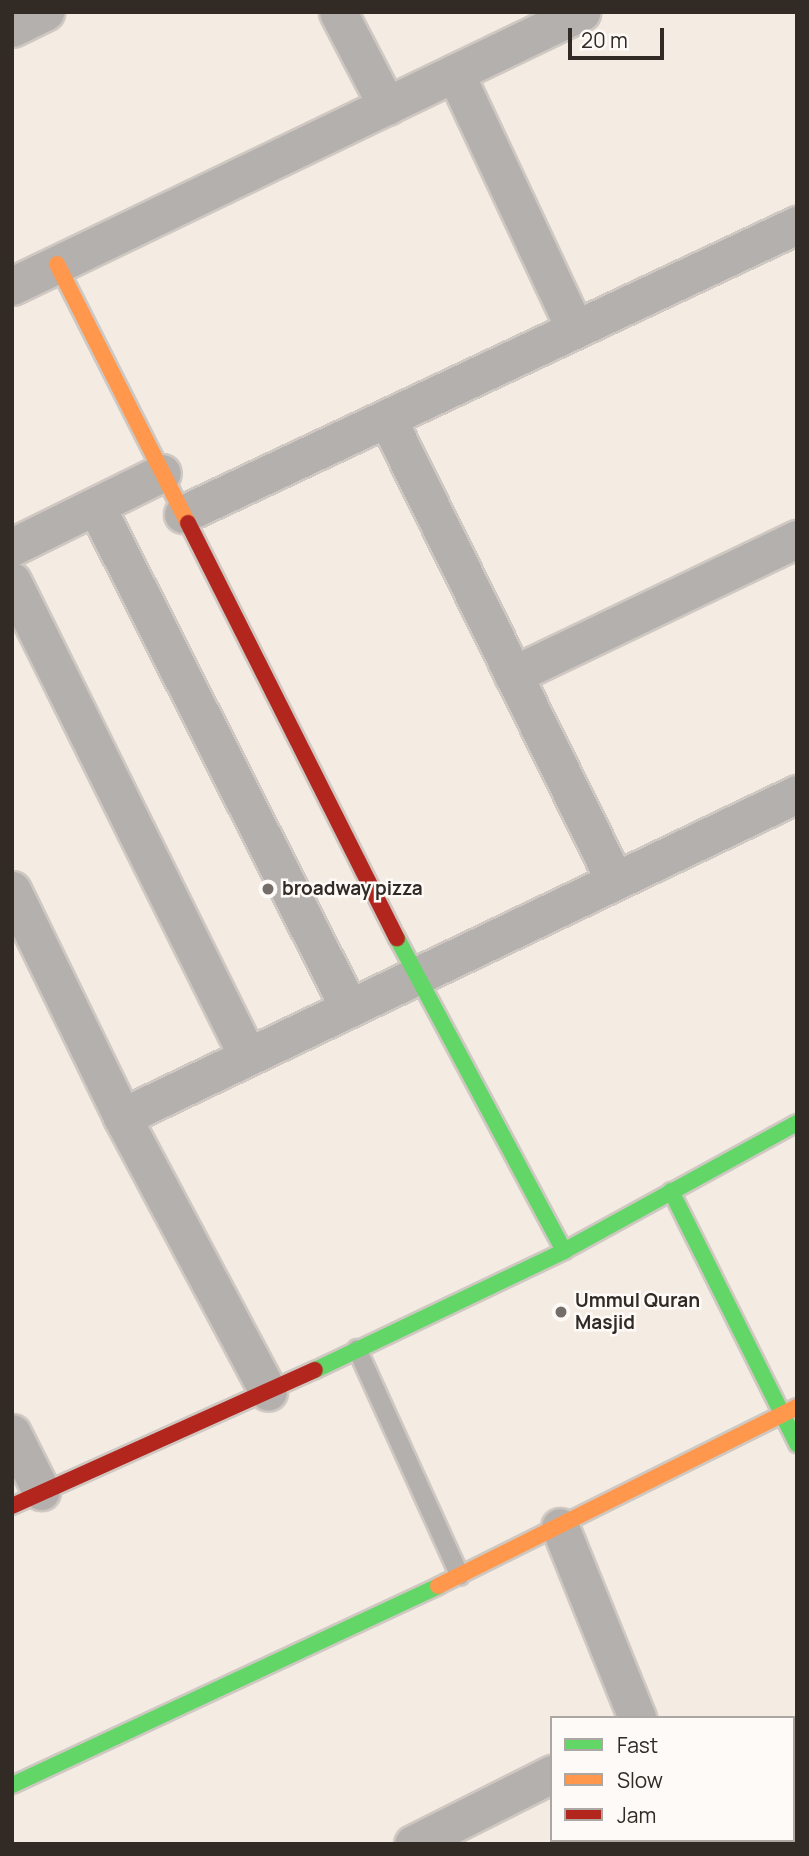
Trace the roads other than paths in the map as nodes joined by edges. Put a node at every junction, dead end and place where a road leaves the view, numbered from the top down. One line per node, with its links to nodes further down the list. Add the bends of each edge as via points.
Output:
1 (45, 12): 4 (street)
2 (338, 12): 6 (street)
3 (581, 12): 5 (street)
4 (12, 28)
5 (455, 73): 6 (street); 10 (street)
6 (387, 106): 8 (street)
7 (797, 225): 10 (street)
8 (57, 264): 9 (street); 12 (street)
9 (12, 286)
10 (575, 329): 11 (street)
11 (387, 418): 14 (street); 18 (street)
12 (162, 473): 13 (street); 14 (street)
13 (96, 506): 16 (street); 23 (street)
14 (183, 514): 22 (street)
15 (797, 539): 18 (street)
16 (12, 547)
17 (12, 581): 24 (street)
18 (513, 675): 20 (street)
19 (796, 797): 20 (street)
20 (615, 881): 22 (street)
21 (13, 895): 25 (street)
22 (416, 976): 23 (street); 28 (street)
23 (349, 1008): 24 (street)
24 (248, 1057): 25 (street)
25 (122, 1117): 30 (street)
26 (797, 1123): 27 (street)
27 (671, 1191): 28 (street); 31 (street)
28 (564, 1251): 29 (street)
29 (357, 1349): 30 (street); 36 (lane)
30 (268, 1392): 34 (street)
31 (790, 1411): 33 (street); 35 (street)
32 (12, 1433): 34 (street)
33 (797, 1444)
34 (27, 1499)
35 (560, 1527): 36 (street); 37 (street)
36 (460, 1576): 39 (street)
37 (636, 1716)
38 (550, 1775): 40 (street)
39 (12, 1786)
40 (413, 1844)

